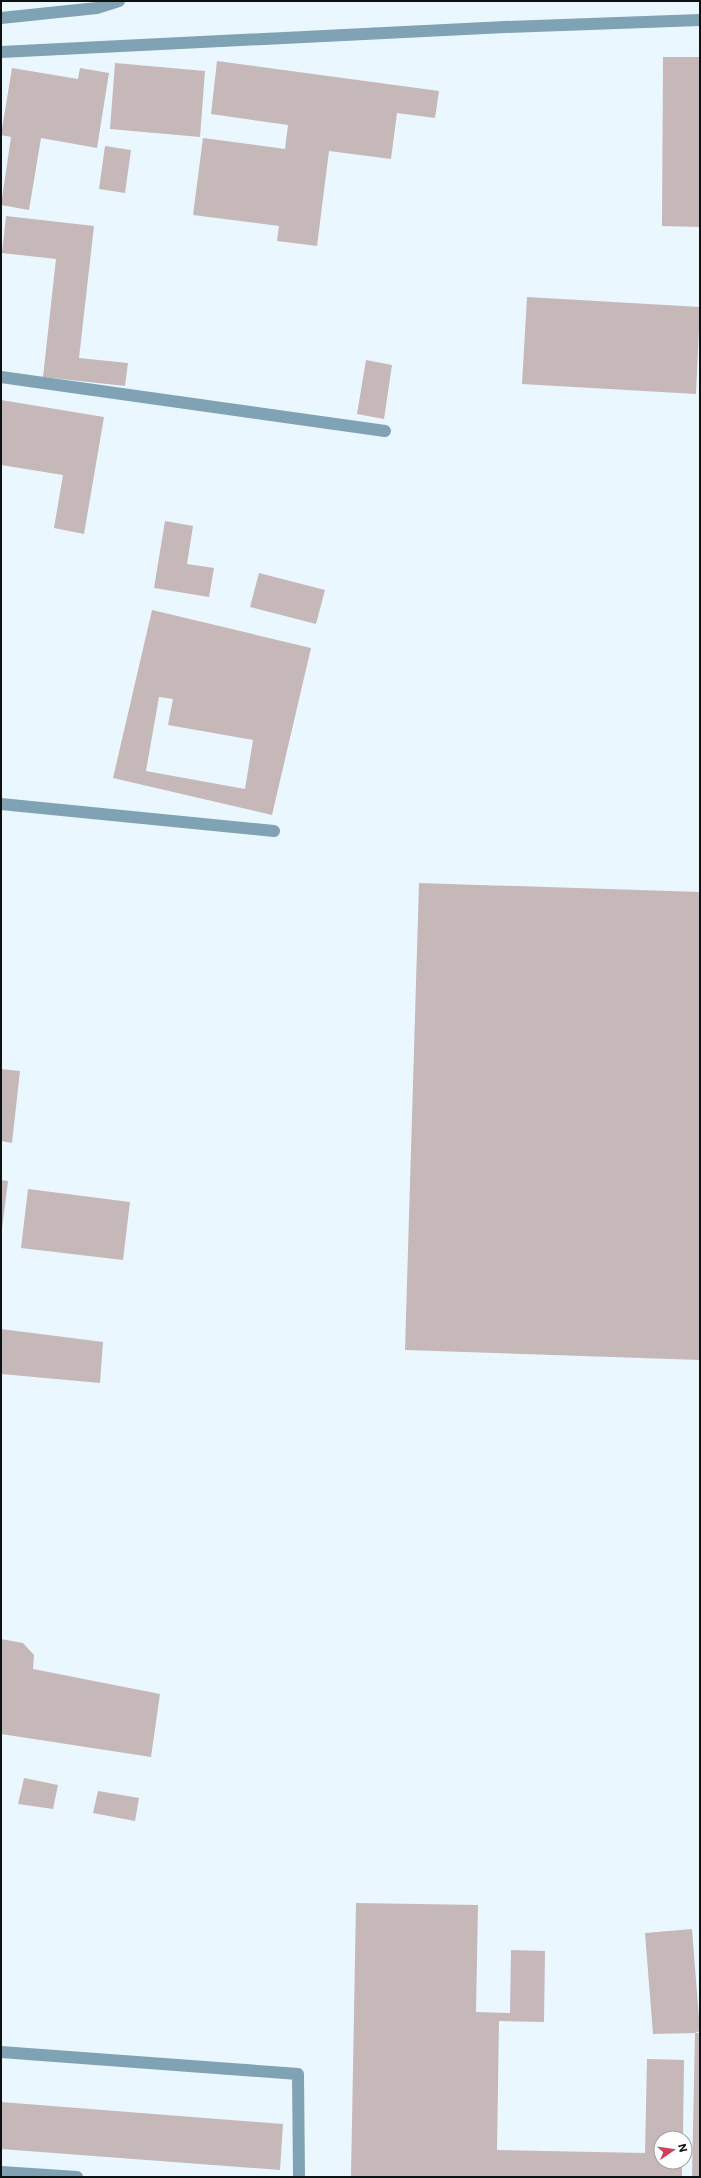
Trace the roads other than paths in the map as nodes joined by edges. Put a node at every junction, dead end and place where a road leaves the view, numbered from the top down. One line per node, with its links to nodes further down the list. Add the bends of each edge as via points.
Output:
1 (118, 1): 2 (street, via 97,8)
2 (1, 18)
3 (700, 20): 4 (street)
4 (1, 52)
5 (1, 377): 6 (street)
6 (385, 430)
7 (1, 804): 8 (street)
8 (274, 831)
9 (1, 2052): 12 (street, via 298,2074)
10 (1, 2172): 11 (street)
11 (77, 2177)
12 (299, 2177)

